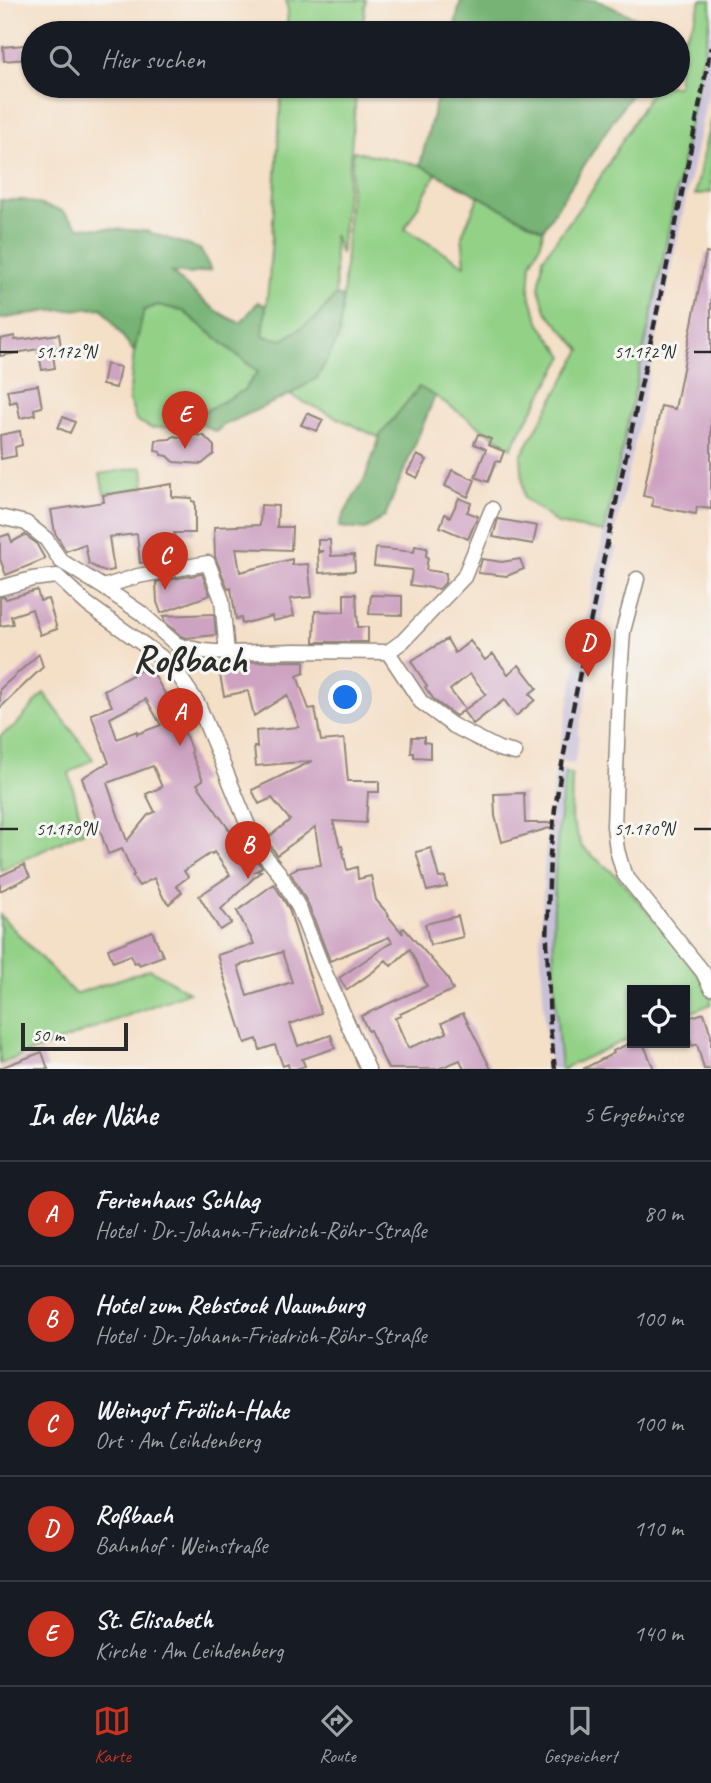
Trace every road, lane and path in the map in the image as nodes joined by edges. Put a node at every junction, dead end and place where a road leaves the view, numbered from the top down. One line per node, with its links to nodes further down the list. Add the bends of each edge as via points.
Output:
1 (492, 509): 7 (street, via 464,577)
2 (0, 517): 3 (street, via 26,523 46,539)
3 (59, 569): 5 (street); 6 (street); 11 (street, via 87,604 161,657 198,704 249,828 299,908)
4 (637, 579): 10 (street, via 623,631 614,826 617,850 624,874)
5 (103, 587): 8 (street, via 176,644); 8 (street, via 208,563 222,600)
6 (0, 588)
7 (388, 652): 8 (street); 9 (street, via 421,702 452,725 499,749)
8 (227, 653)
9 (515, 752)
10 (711, 988)
11 (368, 1069)

